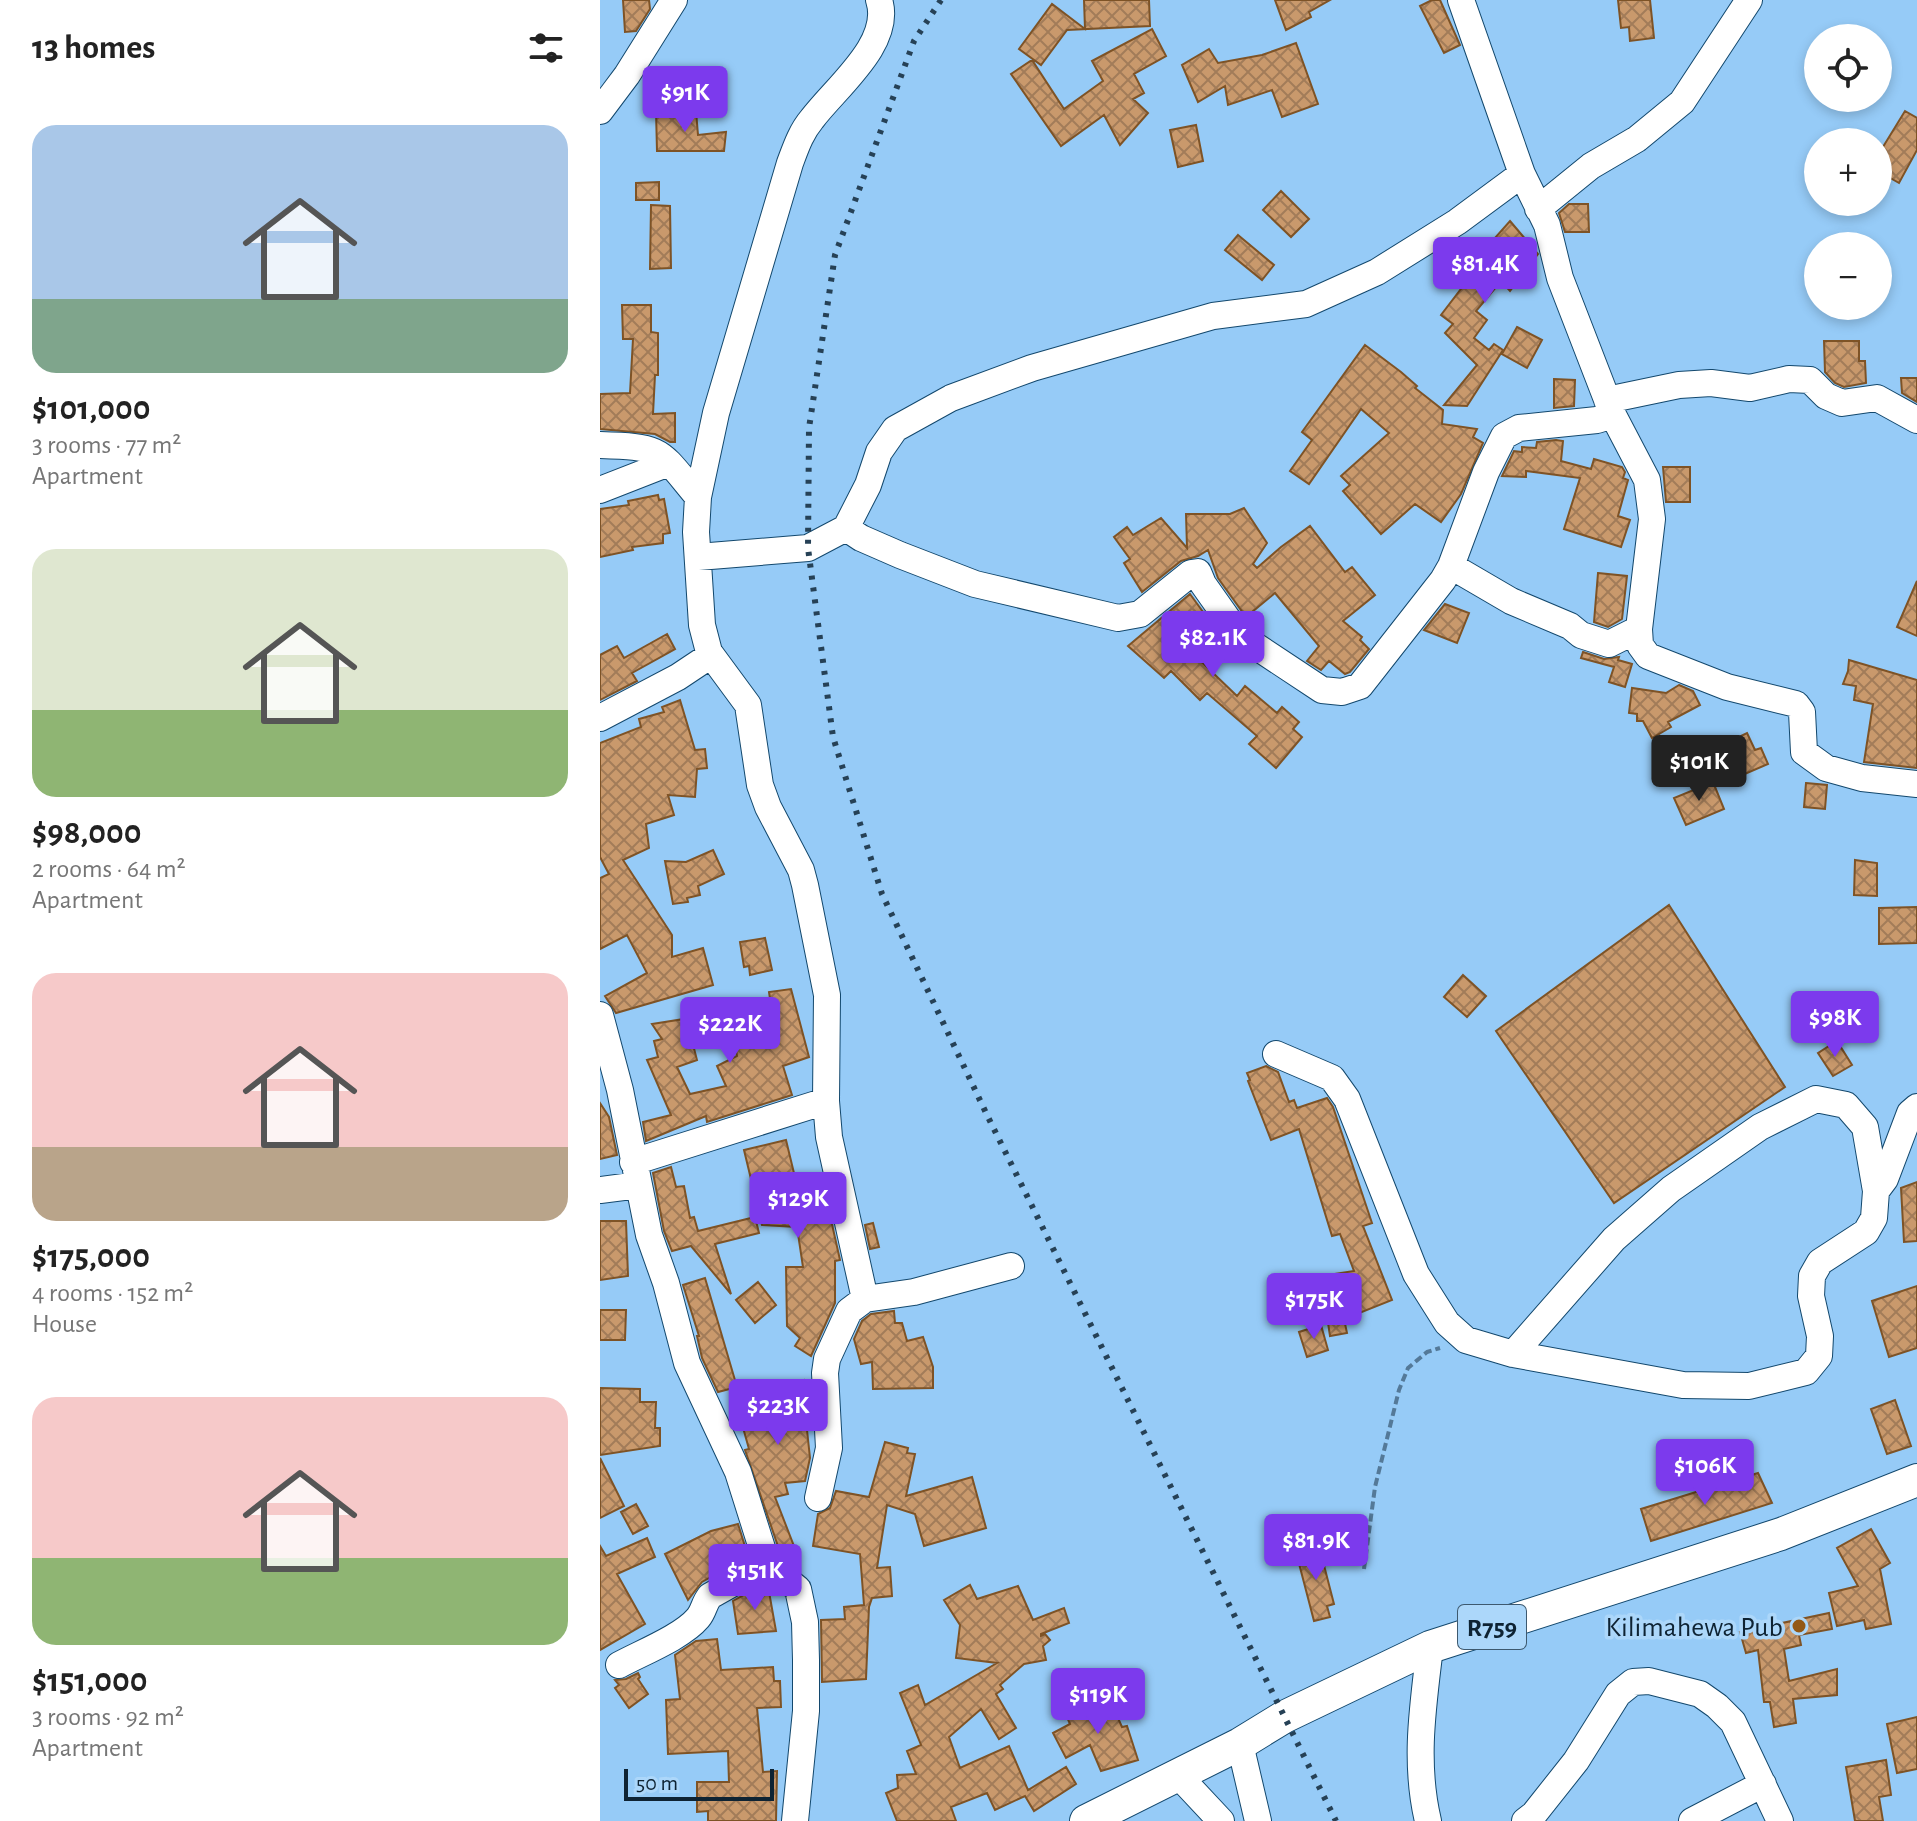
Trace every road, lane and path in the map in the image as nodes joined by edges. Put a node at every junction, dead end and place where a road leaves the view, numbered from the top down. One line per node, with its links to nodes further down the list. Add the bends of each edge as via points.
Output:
1 (674, 0): 5 (street)
2 (879, 0): 13 (street, via 881,30 873,45 798,139 716,413)
3 (1461, 0): 6 (street)
4 (1749, 0): 7 (street, via 1682,102)
5 (600, 111)
6 (1522, 174): 7 (street); 14 (street, via 1377,272 1306,304 1213,316 1032,368 951,398 895,429 879,452)
7 (1538, 209): 8 (street)
8 (1610, 408): 9 (street, via 1679,385 1750,388 1789,379 1810,380 1842,403 1877,398); 16 (street, via 1586,421 1519,428 1504,436); 17 (street, via 1647,480 1652,519)
9 (1917, 420)
10 (600, 445): 11 (street, via 651,449)
11 (669, 463): 12 (street); 13 (street)
12 (600, 490)
13 (698, 497): 15 (street)
14 (846, 528): 15 (street, via 808,548); 16 (street, via 975,584 1118,618 1140,614 1198,572 1239,635 1322,690 1342,692 1360,686 1435,594)
15 (698, 557): 18 (street, via 702,625)
16 (1451, 566): 17 (street, via 1581,635 1609,644)
17 (1639, 629): 20 (street, via 1640,645 1648,656 1727,687 1796,704 1802,712 1804,752 1826,768)
18 (711, 655): 19 (street); 23 (street, via 748,705 760,785 805,885 827,995)
19 (600, 718)
20 (1917, 784)
21 (600, 1015): 25 (street)
22 (1276, 1054): 30 (street, via 1332,1078 1347,1099 1416,1274 1447,1323)
23 (826, 1101): 25 (street); 29 (street, via 829,1137)
24 (1917, 1107): 27 (street)
25 (636, 1173): 26 (street); 34 (street, via 687,1363 738,1472)
26 (600, 1190)
27 (1876, 1191): 31 (street, via 1874,1218 1866,1232 1820,1262 1812,1276 1819,1356 1806,1372 1749,1386 1683,1385); 31 (street, via 1865,1127 1846,1105 1816,1099 1760,1127 1671,1189 1614,1239)
28 (1011, 1266): 29 (street)
29 (865, 1299): 33 (street, via 844,1318 827,1359 829,1448)
30 (1466, 1340): 31 (street); 35 (path, via 1427,1352 1408,1368 1375,1487)
31 (1513, 1354)
32 (1917, 1480): 36 (main road, R759, via 1781,1534)
33 (818, 1498)
34 (767, 1564): 37 (street, via 710,1596 697,1620 683,1630); 41 (street, via 798,1589 805,1622 806,1711)
35 (1364, 1569)
36 (1430, 1647): 38 (main road, R759, via 1284,1717); 45 (street, via 1419,1757)
37 (619, 1665)
38 (1240, 1744): 39 (main road, R759); 44 (street)
39 (1178, 1775): 42 (main road, R759); 43 (street)
40 (1763, 1784): 46 (street, via 1733,1722 1717,1706 1700,1694 1633,1682 1618,1694 1576,1761); 47 (street); 48 (street)
41 (795, 1821)
42 (1086, 1821)
43 (1221, 1821)
44 (1258, 1821)
45 (1428, 1821)
46 (1525, 1821)
47 (1692, 1821)
48 (1780, 1821)

